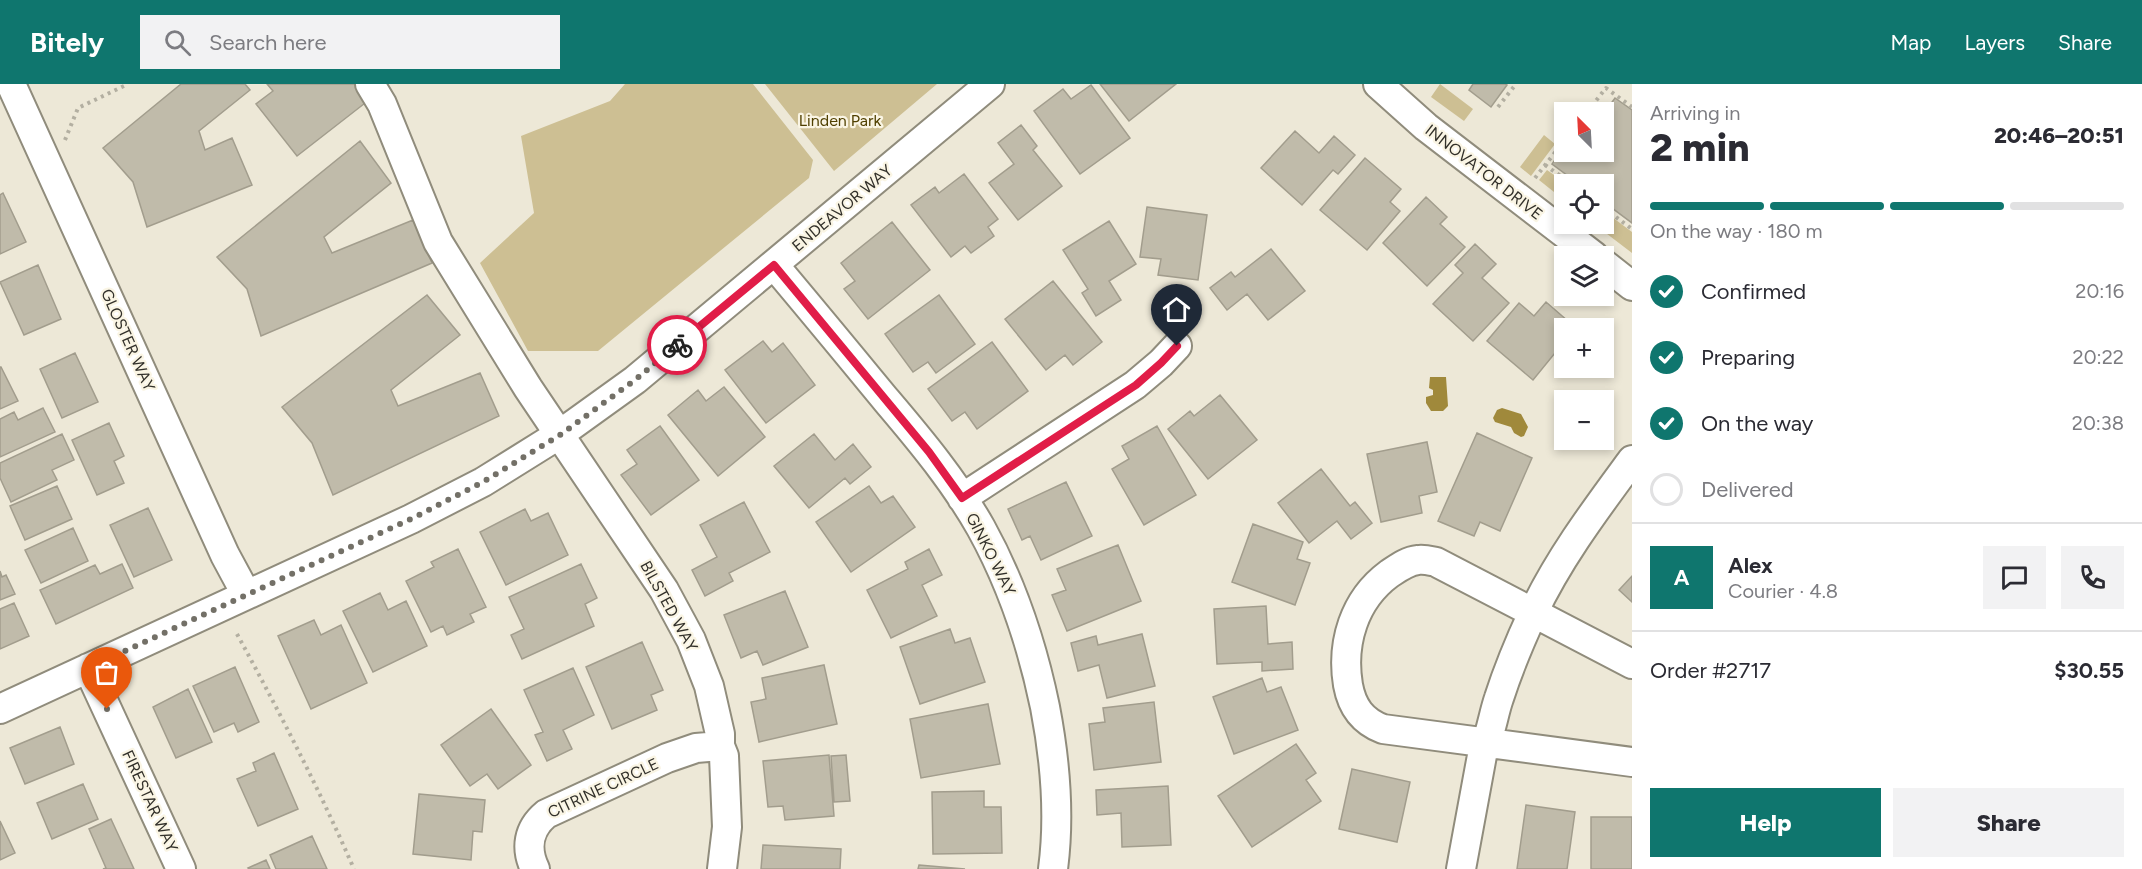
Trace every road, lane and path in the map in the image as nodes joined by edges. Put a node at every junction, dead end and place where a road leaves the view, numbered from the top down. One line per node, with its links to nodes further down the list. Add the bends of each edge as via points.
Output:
1 (128, 84): 10 (path, via 78,108)
2 (370, 84): 22 (street, BILSTED WAY, via 382,104 438,242)
3 (990, 84): 18 (street, ENDEAVOR WAY)
4 (1378, 84): 17 (street, INNOVATOR DRIVE, via 1426,127)
5 (1516, 84): 8 (path)
6 (21, 87): 25 (street, GLOSTER WAY, via 220,544)
7 (1595, 102): 9 (path, via 1606,88)
8 (1498, 107)
9 (1632, 107)
10 (65, 141)
11 (1554, 154): 12 (path)
12 (1545, 165): 13 (path); 14 (path)
13 (1558, 174)
14 (1533, 181)
15 (1614, 215): 16 (path)
16 (1632, 228)
17 (1581, 246)
18 (774, 265): 22 (street, ENDEAVOR WAY, via 635,380); 24 (street, GINKO WAY, via 929,452)
19 (1614, 272): 20 (street)
20 (1632, 286)
21 (1177, 346): 24 (street, via 1136,385)
22 (560, 435): 25 (street, ENDEAVOR WAY, via 483,482 411,519); 32 (street, BILSTED WAY, via 664,590 691,640 709,686)
23 (1632, 459): 26 (street, via 1586,523)
24 (962, 498): 38 (street, GINKO WAY, via 1004,573 1037,669 1051,739 1056,800)
25 (246, 594): 29 (street, ENDEAVOR WAY)
26 (1534, 612): 28 (street); 31 (street, via 1505,680); 31 (street, via 1436,562 1418,560 1402,565 1379,582 1354,619 1345,666 1358,713 1383,729)
27 (237, 634): 35 (path, via 282,717)
28 (1632, 664)
29 (88, 668): 30 (street, ENDEAVOR WAY); 34 (street, FIRESTAR WAY)
30 (0, 709)
31 (1487, 742): 33 (street); 39 (street)
32 (720, 746): 36 (street, CITRINE CIRCLE, via 696,748 667,758 546,814 538,820 528,844); 37 (street, BILSTED WAY, via 727,807)
33 (1632, 762)
34 (181, 869)
35 (354, 869)
36 (535, 869)
37 (722, 869)
38 (1053, 869)
39 (1461, 869)

